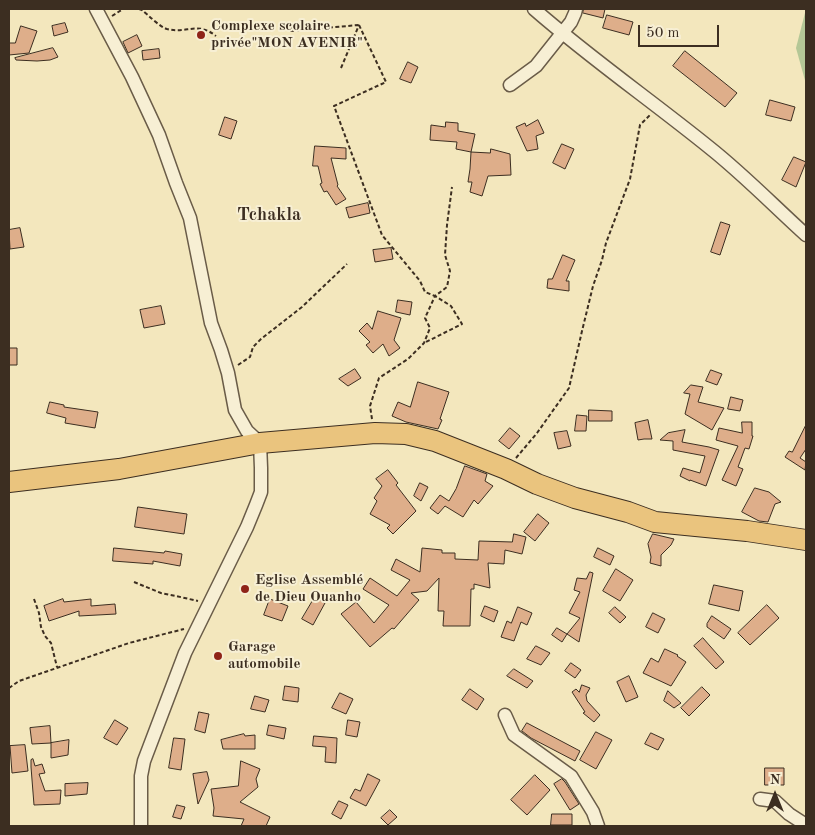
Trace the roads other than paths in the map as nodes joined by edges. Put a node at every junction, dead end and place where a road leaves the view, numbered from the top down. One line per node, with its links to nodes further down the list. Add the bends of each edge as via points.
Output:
1 (96, 9): 7 (street, via 159,135 190,218 211,323 228,373 236,410 247,432)
2 (534, 9): 4 (street)
3 (576, 9): 4 (street)
4 (562, 33): 5 (street, via 536,66); 6 (street, via 713,150)
5 (510, 85)
6 (806, 235)
7 (260, 443): 8 (main road, via 119,470); 9 (main road, via 375,433 406,434 435,441 575,498 655,522); 13 (street, via 261,492 185,653 144,761)
8 (9, 482)
9 (806, 540)
10 (505, 714): 14 (street, via 514,735 571,776)
11 (760, 800): 12 (street, via 776,801)
12 (806, 825)
13 (141, 826)
14 (598, 826)

